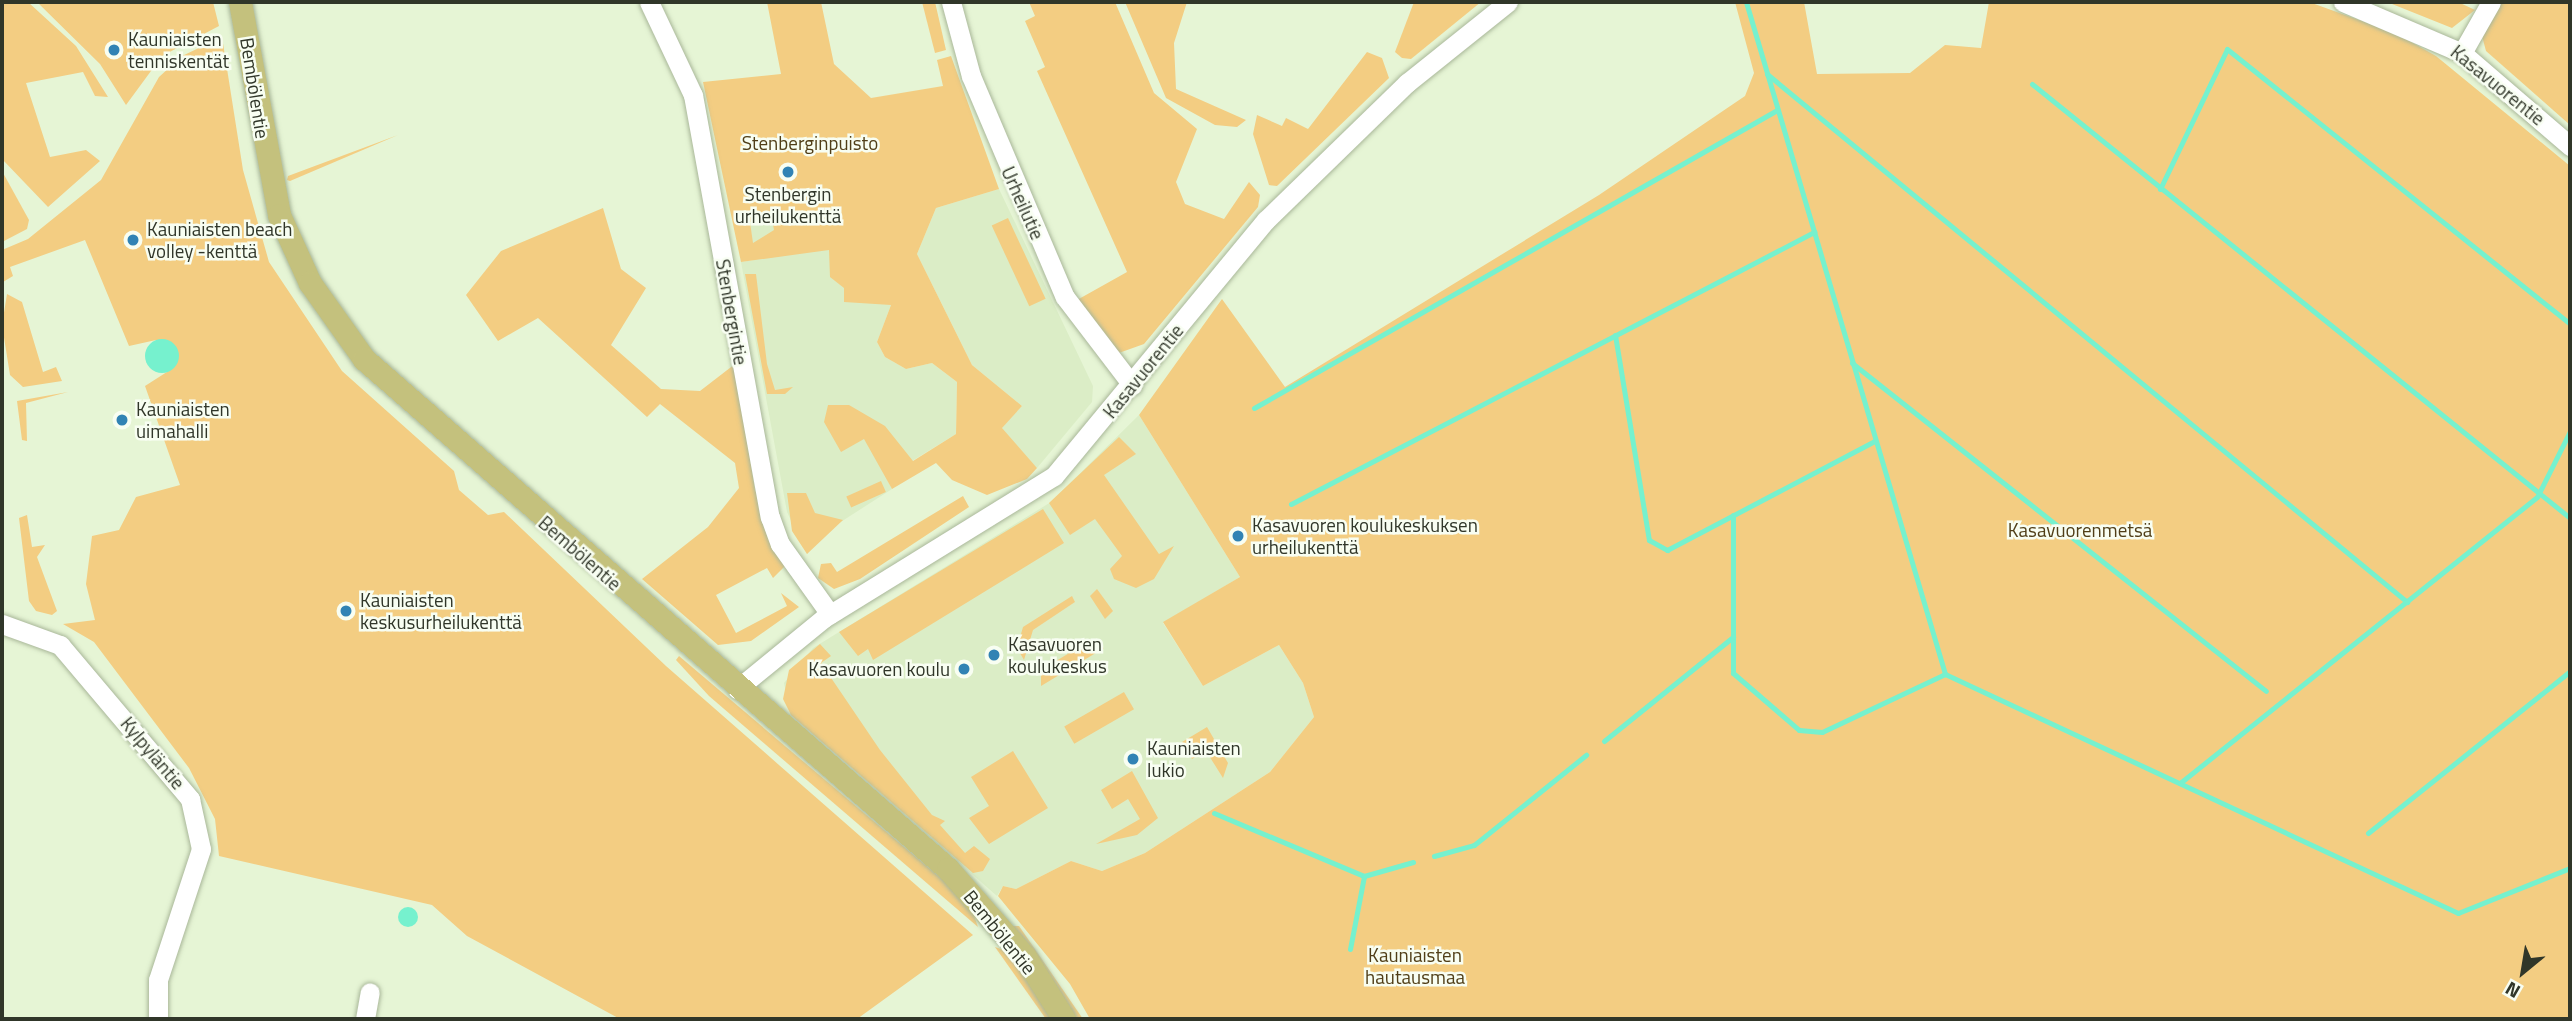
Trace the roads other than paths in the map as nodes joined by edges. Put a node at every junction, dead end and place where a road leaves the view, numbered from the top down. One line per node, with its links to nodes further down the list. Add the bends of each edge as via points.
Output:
1 (240, 2): 12 (main road, Bembölentie, via 279,215 310,283 344,335 405,401)
2 (649, 2): 10 (street, Stenbergintie, via 693,95 770,517 780,544)
3 (951, 2): 9 (street, Urheilutie, via 971,76 1065,297)
4 (1508, 2): 9 (street, Kasavuorentie, via 1317,168)
5 (2343, 2): 7 (street, Kasavuorentie)
6 (2491, 2): 7 (street)
7 (2462, 53): 8 (street, Kasavuorentie)
8 (2570, 146)
9 (1132, 385): 10 (street, Kasavuorentie, via 1076,454 1033,492)
10 (830, 614): 12 (street, Kasavuorentie)
11 (2, 624): 14 (street, Kylpyläntie, via 60,645 190,799 201,849 159,980)
12 (737, 689): 16 (main road, Bembölentie, via 948,869 1024,957)
13 (370, 992): 15 (street)
14 (158, 1019)
15 (365, 1019)
16 (1064, 1019)

